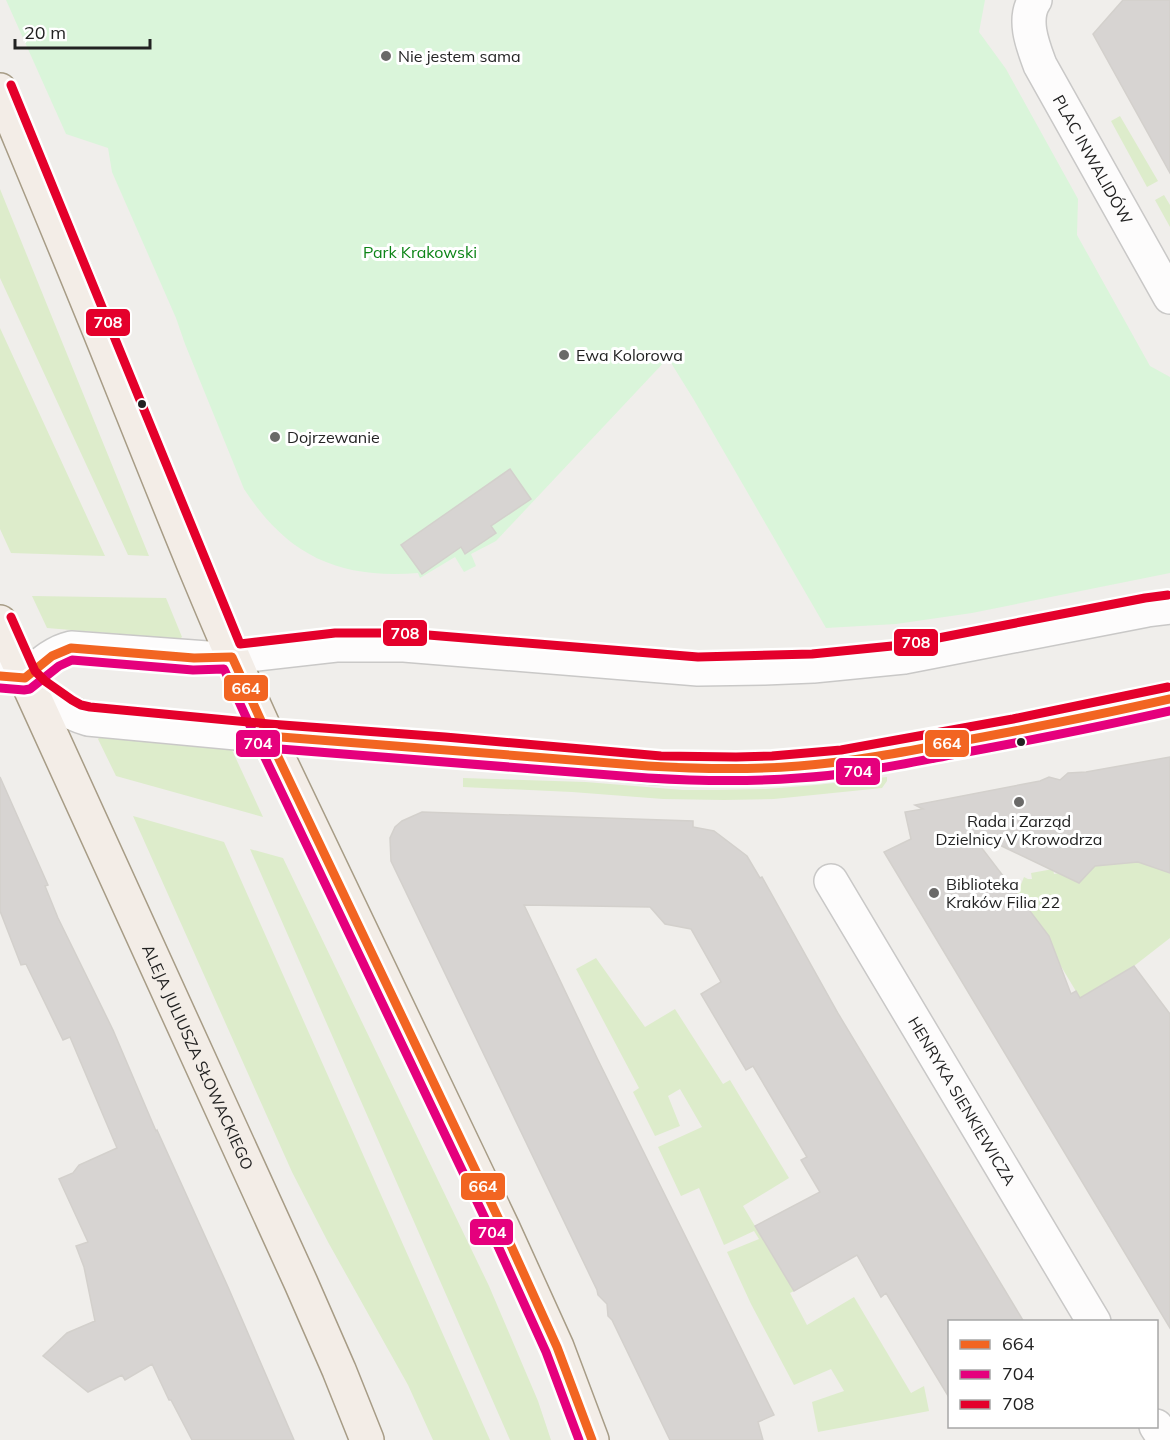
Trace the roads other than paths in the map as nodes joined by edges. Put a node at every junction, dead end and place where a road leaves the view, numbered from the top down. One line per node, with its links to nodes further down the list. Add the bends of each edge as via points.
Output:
1 (1032, 8): 3 (street, PLAC INWALIDÓW, via 1030,30 1040,65)
2 (0, 90): 6 (main road)
3 (1170, 297)
4 (1170, 608): 6 (street, via 904,657 813,666 698,669 404,645 336,645)
5 (0, 622): 7 (main road, ALEJA JULIUSZA SŁOWACKIEGO)
6 (232, 657): 7 (street, via 194,658 71,648); 9 (main road)
7 (13, 677): 9 (street, via 76,716 88,719); 12 (main road, ALEJA JULIUSZA SŁOWACKIEGO, via 301,1283)
8 (1170, 699): 9 (street, via 880,756 773,768 660,768)
9 (268, 736): 13 (main road, via 557,1347)
10 (831, 881): 11 (street, HENRYKA SIENKIEWICZA)
11 (1093, 1320)
12 (367, 1440)
13 (592, 1440)

